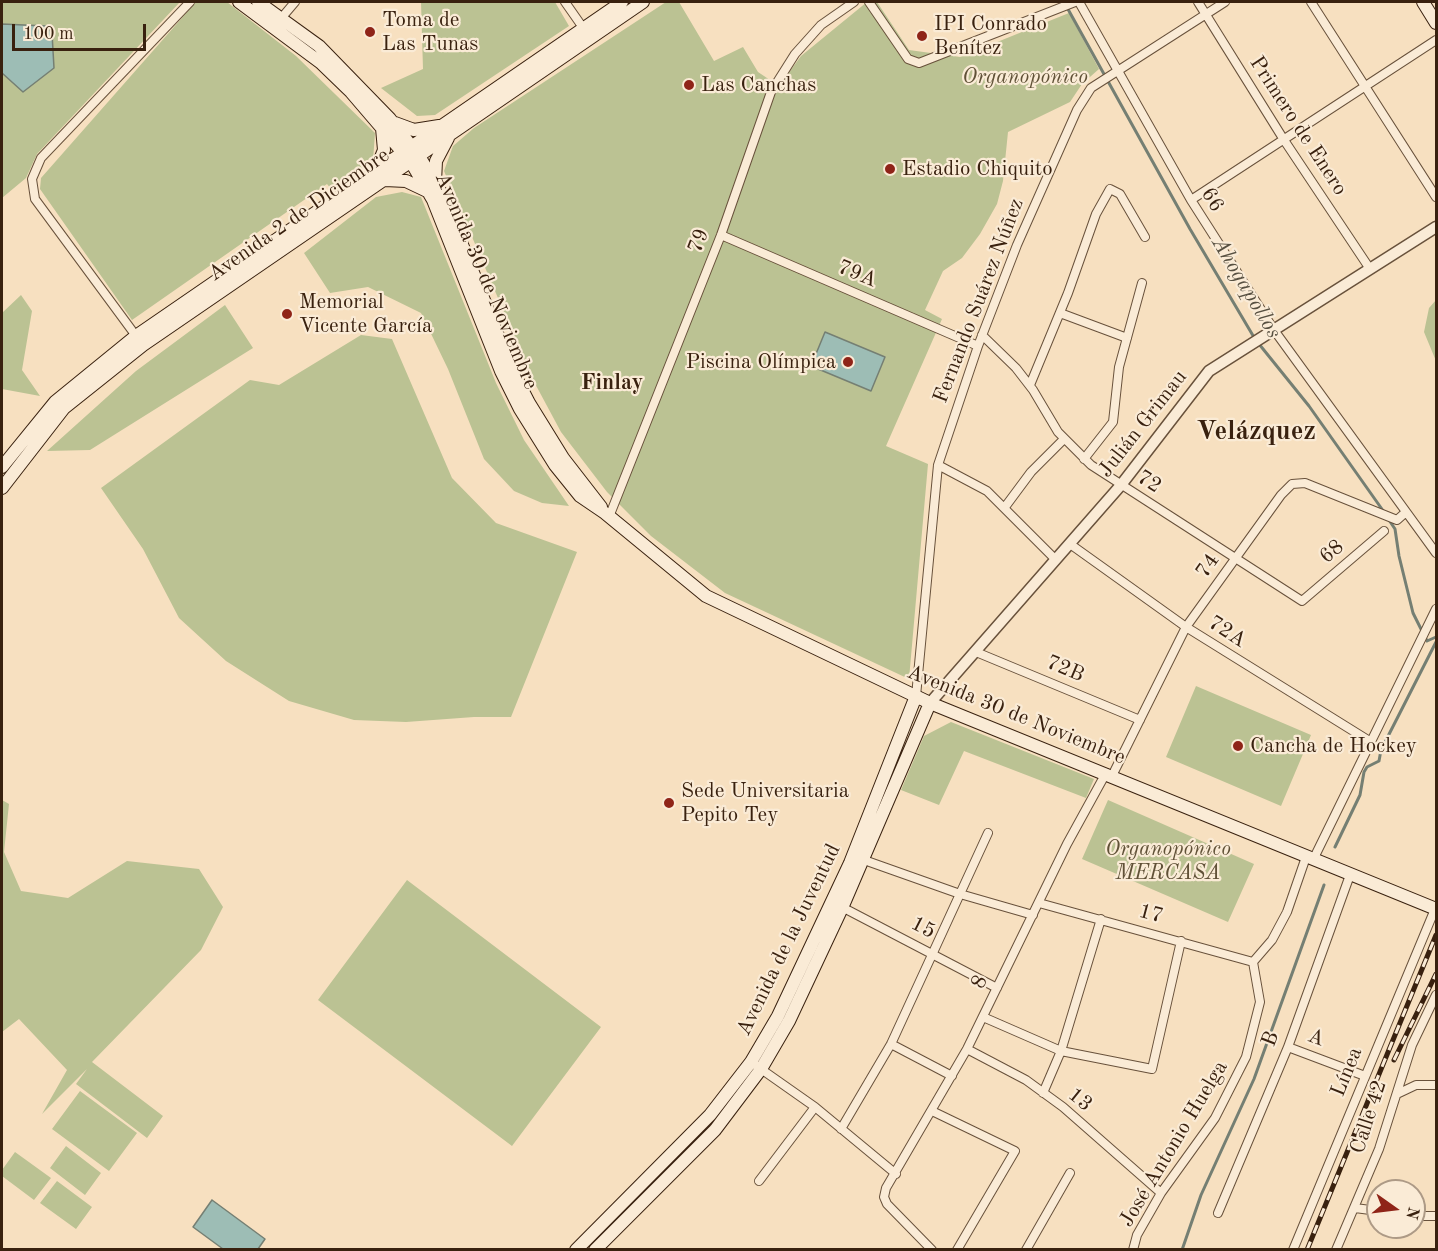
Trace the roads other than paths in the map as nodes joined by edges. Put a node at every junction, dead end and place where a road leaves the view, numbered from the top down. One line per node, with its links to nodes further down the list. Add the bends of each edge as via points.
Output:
1 (190, 2): 40 (street, via 41,158 32,179 35,199)
2 (239, 2): 16 (main road, Avenida 30 de Noviembre)
3 (258, 2): 16 (main road, Avenida 30 de Noviembre)
4 (295, 2): 16 (street)
5 (566, 2): 18 (street)
6 (622, 2): 18 (main road, Avenida 2 de Diciembre)
7 (643, 2): 18 (main road, Avenida 2 de Diciembre)
8 (854, 2): 32 (street, 79, via 821,25 795,54 771,92)
9 (869, 2): 14 (street, via 908,59 919,63)
10 (1198, 2): 15 (street, Primero de Enero)
11 (1225, 2): 15 (street, Fernando Suárez Núñez)
12 (1311, 2): 21 (street)
13 (1423, 2): 17 (main road)
14 (1071, 3): 20 (street, 66)
15 (1206, 14): 20 (street, Fernando Suárez Núñez); 24 (street, Primero de Enero)
16 (277, 23): 22 (main road, Avenida 30 de Noviembre, via 319,46)
17 (1437, 23)
18 (586, 33): 23 (main road, Avenida 2 de Diciembre)
19 (1437, 40): 21 (street)
20 (1118, 69): 30 (street, 66); 38 (street, Fernando Suárez Núñez, via 1090,88 1077,110)
21 (1365, 86): 24 (street); 29 (street)
22 (387, 124): 23 (main road, via 414,130); 25 (main road, Avenida 30 de Noviembre); 26 (main road, via 384,150)
23 (447, 129): 25 (main road, Avenida 2 de Diciembre); 28 (main road)
24 (1284, 140): 30 (street); 34 (street, Primero de Enero)
25 (412, 154): 26 (main road, Avenida 2 de Diciembre); 27 (main road, Avenida 2 de Diciembre); 28 (main road, Avenida 30 de Noviembre)
26 (372, 176): 40 (main road, Avenida 2 de Diciembre, via 266,245)
27 (386, 180): 28 (main road); 40 (main road, Avenida 2 de Diciembre)
28 (432, 187): 51 (main road, Avenida 30 de Noviembre, via 501,371 520,409 580,496)
29 (1437, 197)
30 (1191, 200): 37 (street, 66)
31 (1437, 227): 34 (street, Julián Grimau)
32 (721, 235): 41 (street, 79A); 51 (street, 79)
33 (1145, 237): 36 (street, via 1120,194 1110,189 1096,214)
34 (1370, 269): 37 (street, Julián Grimau)
35 (1142, 283): 39 (street)
36 (1060, 313): 39 (street); 42 (street)
37 (1274, 330): 47 (street, Julián Grimau, via 1209,370); 50 (street, 66)
38 (982, 335): 41 (street, Fernando Suárez Núñez); 42 (street, 72)
39 (1127, 338): 44 (street, via 1119,367 1113,422)
40 (140, 341): 46 (main road, Avenida 2 de Diciembre, via 55,402); 48 (main road, Avenida 2 de Diciembre, via 64,408)
41 (978, 346): 45 (street, Fernando Suárez Núñez)
42 (1030, 385): 43 (street, 72)
43 (1064, 439): 44 (street, 72); 49 (street, via 1031,472)
44 (1084, 459): 47 (street, 72)
45 (938, 465): 49 (street, via 987,491); 62 (street, Fernando Suárez Núñez)
46 (2, 467)
47 (1121, 485): 53 (street, Julián Grimau); 55 (street, 72)
48 (2, 488)
49 (1005, 507): 56 (street)
50 (1406, 512): 54 (street, 66); 55 (street, 74, via 1397,520 1305,483 1292,484)
51 (607, 515): 61 (main road, Avenida 30 de Noviembre, via 706,596)
52 (1384, 531): 57 (street, 68)
53 (1070, 544): 56 (street, Julián Grimau); 59 (street, 72A)
54 (1437, 553)
55 (1235, 558): 57 (street, 72); 59 (street, 74)
56 (1056, 560): 60 (street, Julián Grimau)
57 (1302, 601)
58 (1437, 609): 68 (street)
59 (1186, 627): 66 (street, 74); 68 (street, 72A)
60 (976, 652): 63 (street, Julián Grimau); 66 (street, 72B)
61 (898, 688): 62 (main road, Avenida 30 de Noviembre); 65 (main road)
62 (916, 696): 63 (main road, Avenida 30 de Noviembre); 65 (main road, Avenida de la Juventud)
63 (930, 703): 64 (main road, Avenida 30 de Noviembre); 67 (main road, Avenida de la Juventud)
64 (949, 711): 67 (main road); 69 (main road, Avenida 30 de Noviembre)
65 (909, 713): 76 (main road, Avenida de la Juventud)
66 (1140, 720): 69 (street, 74)
67 (918, 728): 72 (main road, Avenida de la Juventud)
68 (1371, 742): 71 (street)
69 (1109, 774): 71 (main road, Avenida 30 de Noviembre); 75 (street, 8, via 1067,844)
70 (988, 833): 74 (street)
71 (1309, 859): 73 (main road, Avenida 30 de Noviembre); 82 (street, via 1272,940)
72 (864, 860): 74 (street); 76 (main road, Avenida de la Juventud)
73 (1350, 874): 77 (main road, Avenida 30 de Noviembre); 87 (street, B)
74 (960, 894): 78 (street); 81 (street)
75 (1039, 903): 78 (street, 8); 79 (street, 17)
76 (837, 905): 81 (street, 15); 90 (main road, Avenida de la Juventud, via 784,1019)
77 (1436, 909): 92 (street, Línea)
78 (1033, 915): 83 (street, 8)
79 (1101, 920): 80 (street, 17); 89 (street)
80 (1181, 941): 82 (street, 17); 89 (street, via 1152,1069)
81 (934, 954): 83 (street, 15); 86 (street)
82 (1253, 962): 104 (street, José Antonio Huelga, via 1260,1002 1246,1057 1215,1118)
83 (997, 988): 85 (street, 8)
84 (1437, 995): 93 (street, Calle 42, via 1412,1045)
85 (983, 1017): 88 (street, 8); 89 (street)
86 (891, 1044): 91 (street); 100 (street)
87 (1288, 1047): 92 (street, A); 107 (street, B)
88 (967, 1049): 91 (street, 8); 96 (street, 13)
89 (1061, 1051): 96 (street)
90 (756, 1066): 98 (street); 108 (main road, Avenida de la Juventud); 109 (main road, Avenida de la Juventud, via 715,1130)
91 (952, 1076): 99 (street, 8)
92 (1365, 1076): 114 (street, Línea)
93 (1402, 1076): 94 (street); 97 (street, Calle 42)
94 (1416, 1085): 95 (street); 97 (street)
95 (1437, 1085)
96 (1043, 1093): 104 (street, 13)
97 (1396, 1094): 105 (street, Calle 42)
98 (815, 1107): 100 (street); 103 (street)
99 (932, 1111): 102 (street, 8); 111 (street, via 1015,1151)
100 (841, 1129): 102 (street)
101 (1070, 1173): 112 (street)
102 (896, 1174): 110 (street, 8, via 886,1188 887,1204)
103 (759, 1181)
104 (1161, 1193): 113 (street, José Antonio Huelga)
105 (1355, 1208): 106 (street); 115 (street, Calle 42)
106 (1366, 1209)
107 (1218, 1213)
108 (581, 1248)
109 (596, 1250)
110 (932, 1250)
111 (957, 1250)
112 (1026, 1250)
113 (1133, 1250)
114 (1293, 1250)
115 (1336, 1250)

